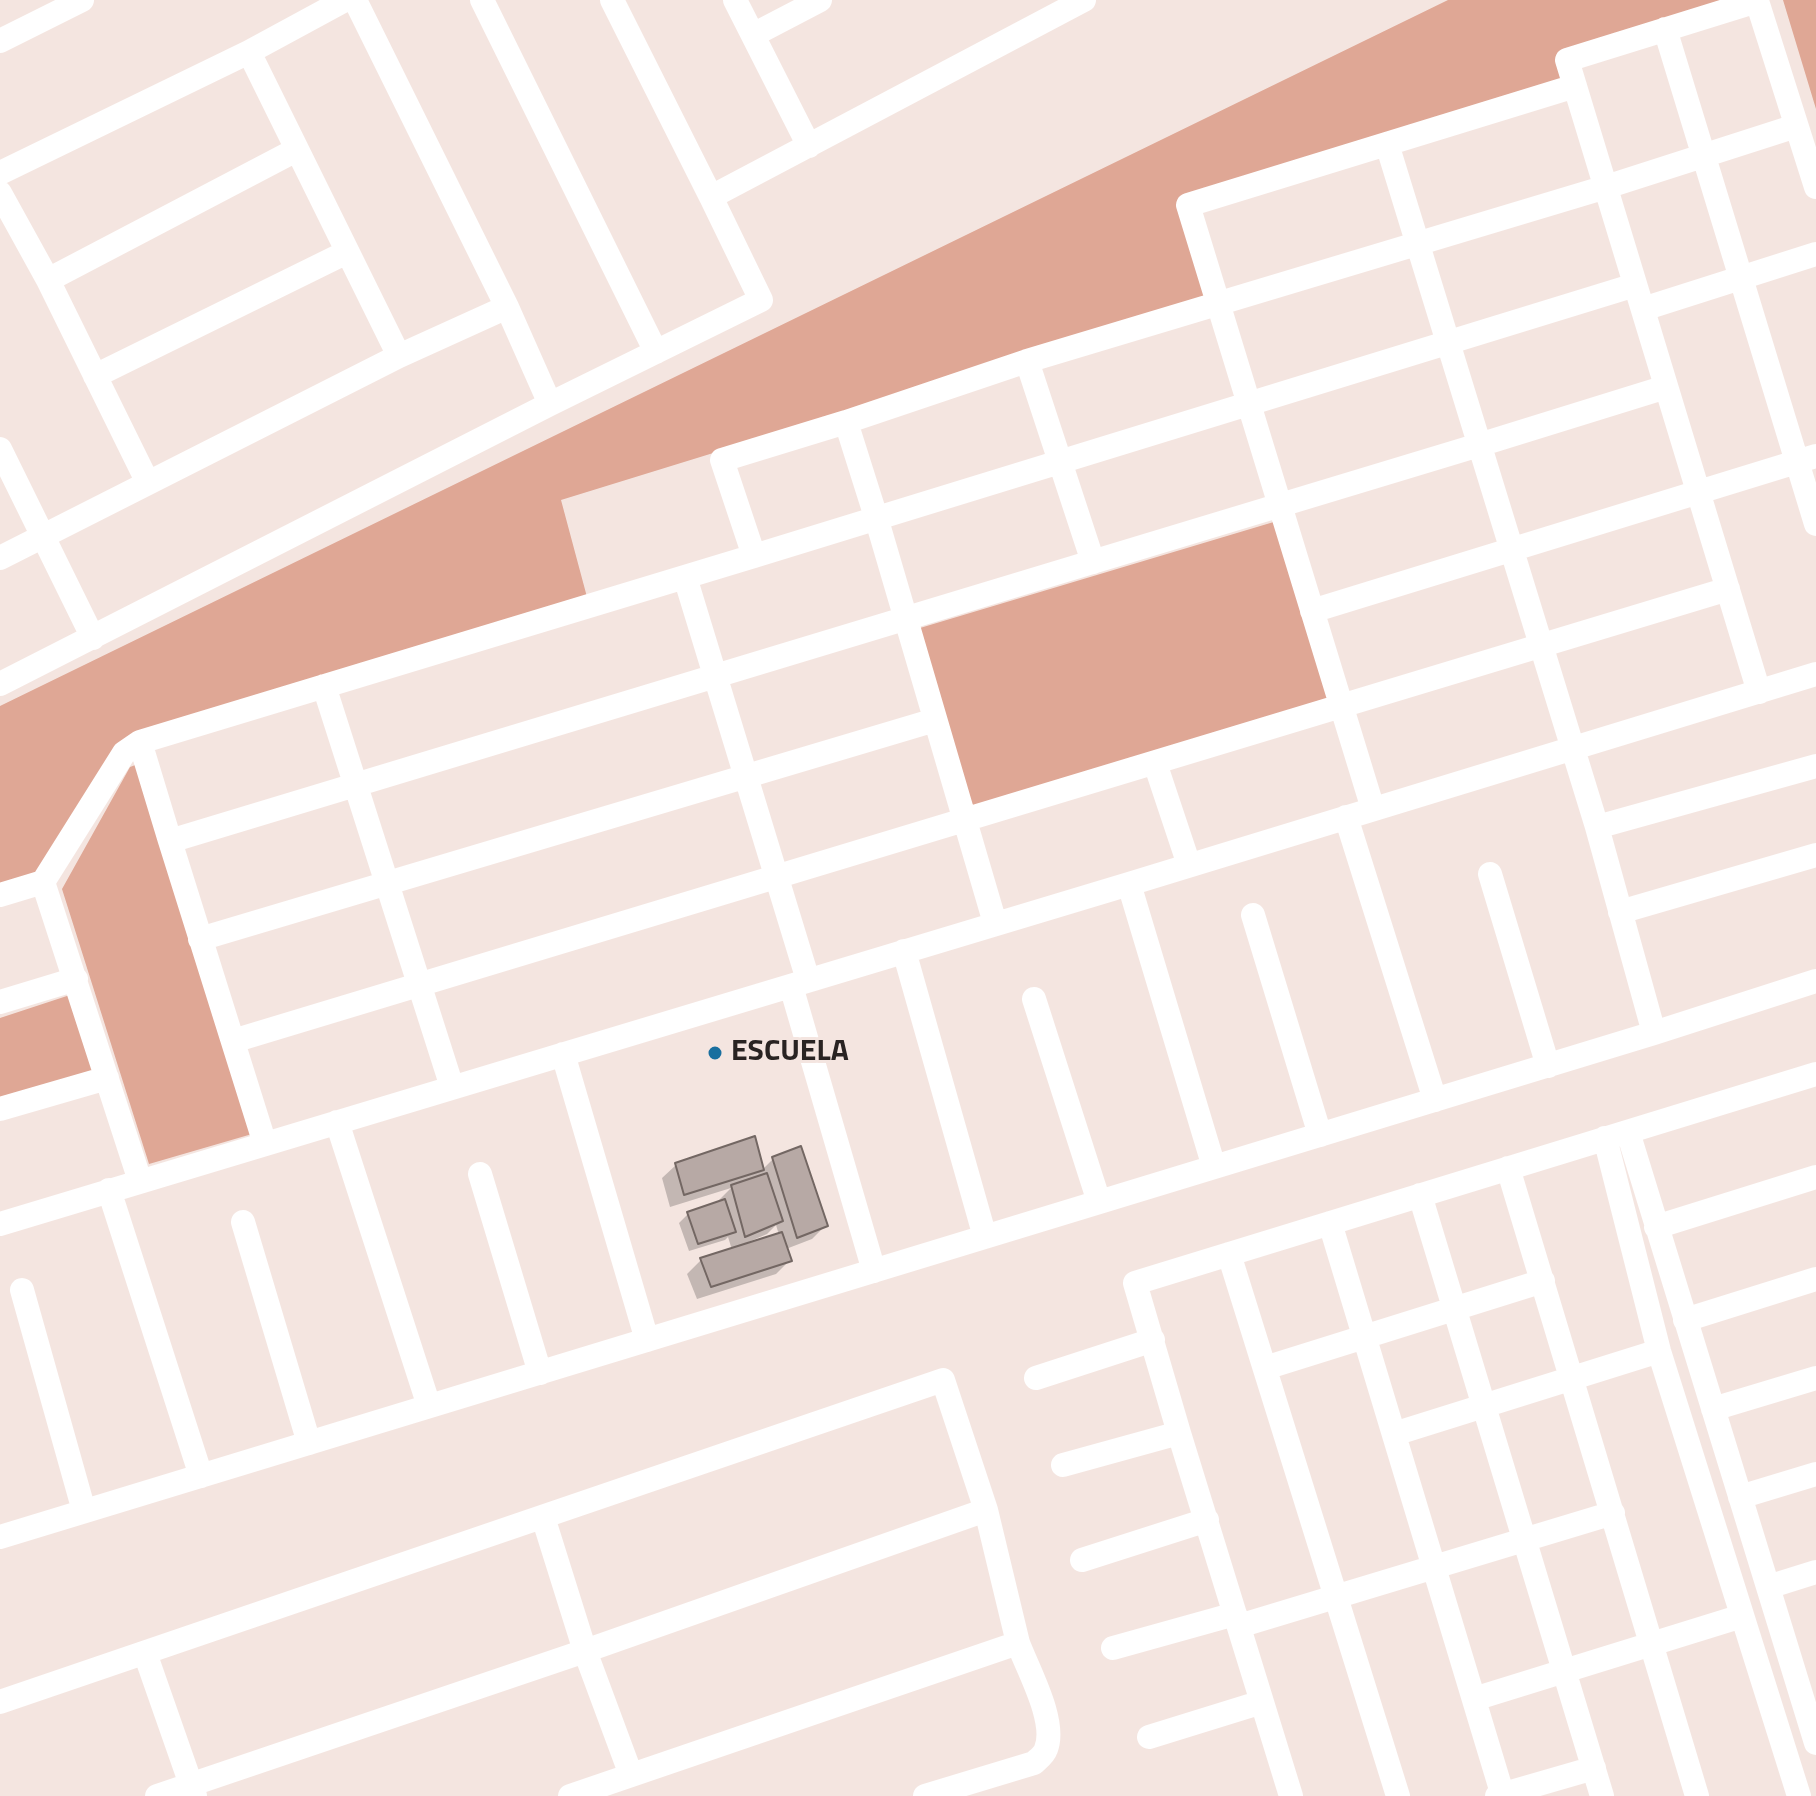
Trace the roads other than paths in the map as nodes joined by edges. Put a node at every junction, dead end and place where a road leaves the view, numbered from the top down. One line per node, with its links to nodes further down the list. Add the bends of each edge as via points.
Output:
1 (82, 0): 11 (street)
2 (345, 0): 12 (street)
3 (355, 0): 31 (street)
4 (482, 0): 34 (street)
5 (612, 0): 23 (street)
6 (735, 0): 10 (street)
7 (820, 0): 10 (street)
8 (1084, 0): 16 (street)
9 (1665, 29): 13 (street, via 1567,60); 14 (street, via 1757,1); 18 (street)
10 (753, 35): 16 (street)
11 (0, 41)
12 (249, 52): 17 (street); 19 (street)
13 (1575, 86): 15 (street); 20 (street)
14 (1796, 126): 18 (street); 21 (street)
15 (1387, 144): 24 (street); 30 (street, via 1188,205)
16 (809, 146): 23 (street)
17 (296, 150): 25 (street); 28 (street)
18 (1704, 156): 20 (street); 27 (street)
19 (0, 173)
20 (1606, 187): 24 (street); 29 (street)
21 (1816, 187)
22 (0, 193): 28 (street)
23 (711, 197): 34 (street, via 761,300)
24 (1417, 244): 30 (street); 33 (street)
25 (347, 252): 35 (street); 37 (street)
26 (1816, 254): 27 (street)
27 (1741, 278): 32 (street); 44 (street)
28 (48, 280): 37 (street)
29 (1635, 285): 32 (street); 33 (street)
30 (1218, 305): 36 (street); 39 (street)
31 (507, 307): 35 (street); 40 (street)
32 (1643, 309): 38 (street)
33 (1448, 343): 39 (street); 42 (street)
34 (656, 352): 40 (street)
35 (399, 356): 46 (street)
36 (1027, 361): 41 (street); 45 (street)
37 (95, 376): 46 (street)
38 (1666, 387): 42 (street); 47 (street)
39 (1249, 403): 45 (street); 48 (street)
40 (550, 404): 60 (street)
41 (846, 422): 49 (street); 53 (street, via 722,460)
42 (1479, 445): 48 (street); 52 (street)
43 (0, 449): 51 (street)
44 (1806, 459): 47 (street); 50 (street)
45 (1059, 461): 49 (street); 55 (street)
46 (148, 483): 51 (street)
47 (1698, 492): 52 (street); 57 (street)
48 (1280, 505): 55 (street); 58 (street)
49 (876, 517): 53 (street); 59 (street)
50 (1816, 524)
51 (43, 536): 54 (street); 60 (street)
52 (1511, 549): 58 (street); 61 (street)
53 (754, 556): 56 (street)
54 (0, 558)
55 (1093, 562): 59 (street)
56 (685, 577): 63 (street); 65 (street)
57 (1728, 589): 61 (street); 66 (street)
58 (1312, 611): 67 (street)
59 (906, 618): 63 (street); 68 (street)
60 (93, 638): 64 (street)
61 (1541, 644): 67 (street); 70 (street)
62 (1816, 674): 66 (street)
63 (715, 676): 73 (street); 74 (street)
64 (0, 684)
65 (324, 686): 69 (street); 74 (street)
66 (1759, 692): 70 (street)
67 (1341, 707): 71 (street); 75 (street)
68 (935, 720): 73 (street); 77 (street)
69 (140, 742): 79 (street); 84 (street, via 124,753)
70 (1573, 748): 75 (street); 78 (street)
71 (1155, 763): 77 (street); 81 (street)
72 (1816, 766): 78 (street)
73 (746, 777): 83 (street); 85 (street)
74 (356, 785): 79 (street); 85 (street)
75 (1373, 809): 76 (street)
76 (1346, 817): 81 (street); 106 (street)
77 (965, 821): 83 (street); 90 (street)
78 (1597, 827): 88 (street)
79 (170, 841): 91 (street)
80 (1816, 855): 88 (street)
81 (1189, 865): 86 (street)
82 (1490, 874): 102 (street)
83 (777, 878): 95 (street); 96 (street)
84 (43, 882): 87 (street); 93 (street)
85 (386, 883): 91 (street); 96 (street)
86 (1129, 884): 90 (street); 112 (street)
87 (0, 895)
88 (1620, 912): 99 (street)
89 (1253, 915): 109 (street)
90 (995, 923): 92 (street)
91 (200, 939): 100 (street)
92 (904, 951): 95 (street); 124 (street)
93 (76, 979): 98 (street); 104 (street)
94 (1816, 981): 99 (street)
95 (799, 983): 101 (street); 126 (street)
96 (419, 985): 100 (street); 105 (street)
97 (1034, 999): 119 (street)
98 (0, 1002)
99 (1654, 1033): 102 (street)
100 (233, 1041): 111 (street)
101 (563, 1054): 105 (street); 133 (street)
102 (1548, 1066): 106 (street)
103 (1816, 1074): 110 (street)
104 (107, 1078): 107 (street); 116 (street)
105 (452, 1087): 108 (street)
106 (1435, 1100): 109 (street)
107 (0, 1109)
108 (337, 1122): 111 (street); 141 (street)
109 (1320, 1135): 112 (street)
110 (1617, 1135): 113 (street); 123 (street); 135 (street)
111 (265, 1144): 116 (street)
112 (1214, 1167): 119 (street)
113 (1508, 1168): 118 (street); 128 (street)
114 (480, 1174): 137 (street)
115 (1816, 1177): 123 (street)
116 (140, 1181): 117 (street)
117 (109, 1190): 120 (street); 149 (street)
118 (1420, 1195): 122 (street); 130 (street)
119 (1099, 1202): 124 (street)
120 (2, 1215)
121 (243, 1222): 146 (street)
122 (1330, 1223): 125 (street); 132 (street)
123 (1656, 1227): 131 (street)
124 (985, 1237): 126 (street)
125 (1229, 1254): 134 (street, via 1135,1283); 136 (street)
126 (874, 1271): 133 (street)
127 (1816, 1279): 131 (street)
128 (1543, 1281): 130 (street); 140 (street)
129 (22, 1290): 152 (street)
130 (1454, 1309): 132 (street); 142 (street)
131 (1685, 1320): 143 (street)
132 (1365, 1337): 136 (street); 145 (street)
133 (647, 1340): 137 (street)
134 (1153, 1340): 138 (street); 144 (street)
135 (1659, 1351): 140 (street); 163 (street)
136 (1265, 1368): 162 (street)
137 (540, 1373): 141 (street)
138 (1036, 1378)
139 (1816, 1378): 143 (street)
140 (1572, 1379): 142 (street); 153 (street)
141 (429, 1406): 146 (street)
142 (1485, 1407): 145 (street); 157 (street)
143 (1713, 1409): 150 (street)
144 (1179, 1433): 147 (street); 155 (street)
145 (1394, 1434): 159 (street)
146 (309, 1443): 149 (street)
147 (1063, 1465)
148 (1816, 1474): 150 (street)
149 (201, 1476): 152 (street)
150 (1740, 1497): 161 (street)
151 (986, 1510): 154 (street, via 943,1380); 165 (street); 168 (street)
152 (84, 1511): 156 (street)
153 (1613, 1513): 157 (street); 166 (street)
154 (543, 1517): 168 (street); 169 (street)
155 (1207, 1520): 158 (street); 164 (street)
156 (0, 1537)
157 (1525, 1540): 159 (street); 170 (street)
158 (1082, 1560)
159 (1434, 1567): 162 (street); 172 (street)
160 (1816, 1572): 161 (street)
161 (1768, 1587): 171 (street)
162 (1335, 1597): 164 (street); 185 (street)
163 (1742, 1616): 166 (street); 188 (street)
164 (1237, 1620): 167 (street); 174 (street)
165 (1018, 1643): 178 (street); 184 (street, via 1045,1713 1046,1752 1034,1763)
166 (1652, 1644): 170 (street); 187 (street)
167 (1113, 1648)
168 (585, 1651): 178 (street); 179 (street)
169 (145, 1653): 173 (street); 179 (street)
170 (1564, 1671): 172 (street); 177 (street)
171 (1805, 1672): 176 (street)
172 (1474, 1699): 181 (street)
173 (0, 1702)
174 (1262, 1702): 175 (street); 180 (street)
175 (1149, 1737)
176 (1816, 1743)
177 (1594, 1768): 181 (street); 186 (street)
178 (631, 1775): 183 (street)
179 (193, 1790): 182 (street)
180 (1286, 1795)
181 (1500, 1795)
182 (157, 1796)
183 (570, 1796)
184 (925, 1796)
185 (1398, 1796)
186 (1602, 1796)
187 (1697, 1796)
188 (1799, 1796)

